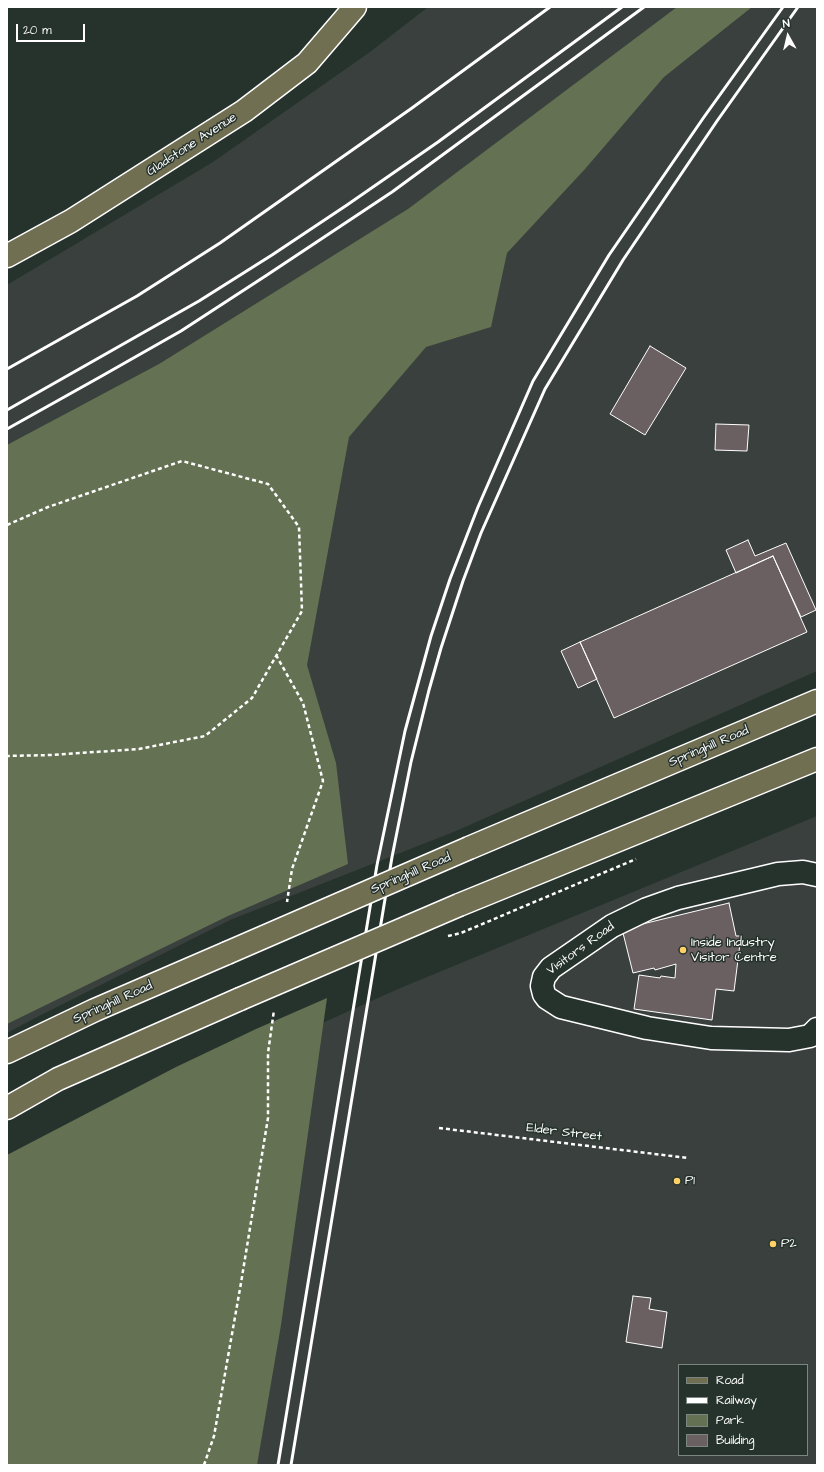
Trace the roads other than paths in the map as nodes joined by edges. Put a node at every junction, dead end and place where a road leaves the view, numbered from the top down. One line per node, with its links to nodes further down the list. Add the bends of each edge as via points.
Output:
1 (355, 7): 2 (main road, Gladstone Avenue, via 307,63 244,111 71,221)
2 (7, 256)
3 (817, 701): 7 (main road, Springhill Road, bridge, via 95,1010)
4 (817, 759): 8 (main road, bridge, via 459,905 240,999 58,1079)
5 (817, 875): 6 (lane, Visitors Road, via 803,872 778,874 678,898 647,909 612,926 551,968 544,976 542,986 547,998 561,1007 647,1028 711,1038 789,1040 807,1037)
6 (817, 1029)
7 (7, 1052)
8 (7, 1108)

